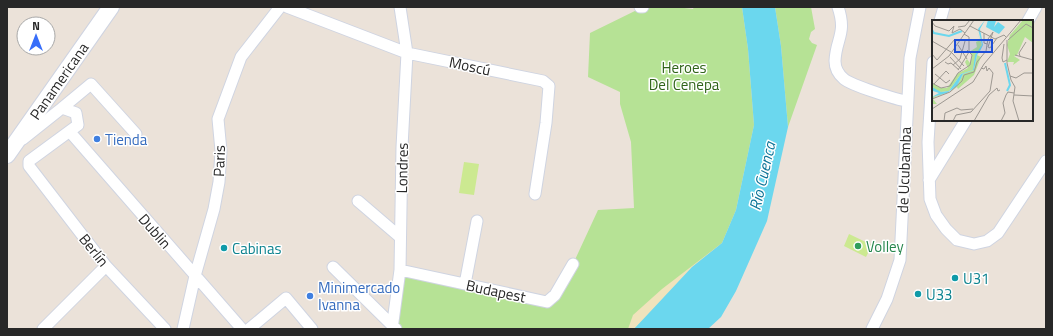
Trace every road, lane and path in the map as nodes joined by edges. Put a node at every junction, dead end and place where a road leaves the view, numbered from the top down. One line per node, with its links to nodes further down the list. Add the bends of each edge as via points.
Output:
1 (111, 7): 18 (main road, Panamericana)
2 (280, 7): 29 (street, Paris, via 241,57 218,119 221,151 219,182)
3 (287, 7): 11 (street, Moscú)
4 (400, 7): 11 (street, Londres)
5 (838, 7): 13 (street, via 842,32 835,59 836,70 845,80)
6 (920, 7): 13 (street, de Ucubamba, via 910,58)
7 (944, 7): 9 (street)
8 (1036, 7): 10 (street)
9 (940, 20)
10 (1029, 20)
11 (407, 53): 21 (street, Moscú, via 547,83 549,86 546,123); 24 (street, Londres)
12 (932, 78): 20 (street, via 928,142)
13 (907, 101): 38 (street, de Ucubamba, via 900,260 887,299)
14 (62, 108): 16 (street, via 76,113 78,125); 17 (street, via 91,84); 18 (street)
15 (965, 121): 20 (street)
16 (70, 132): 26 (street, Berlín, via 29,161 29,166); 29 (street, Dublin)
17 (136, 134)
18 (9, 152)
19 (1046, 161): 20 (street, via 998,233 987,242 974,244 957,240 942,224 930,200)
20 (929, 180)
21 (535, 194)
22 (358, 201): 24 (street)
23 (477, 221): 30 (street)
24 (400, 237): 28 (street, Londres)
25 (573, 264): 30 (street, Budapest, via 555,295 547,302)
26 (106, 266): 32 (street); 33 (street, Berlín)
27 (333, 267): 31 (street)
28 (400, 270): 30 (street, Budapest); 31 (street, Londres)
29 (195, 276): 34 (street, Paris); 35 (street, Dublin)
30 (465, 284)
31 (394, 328)
32 (43, 329)
33 (165, 329)
34 (183, 329)
35 (242, 329)
36 (249, 329): 37 (street, via 286,298)
37 (312, 329)
38 (872, 329)

